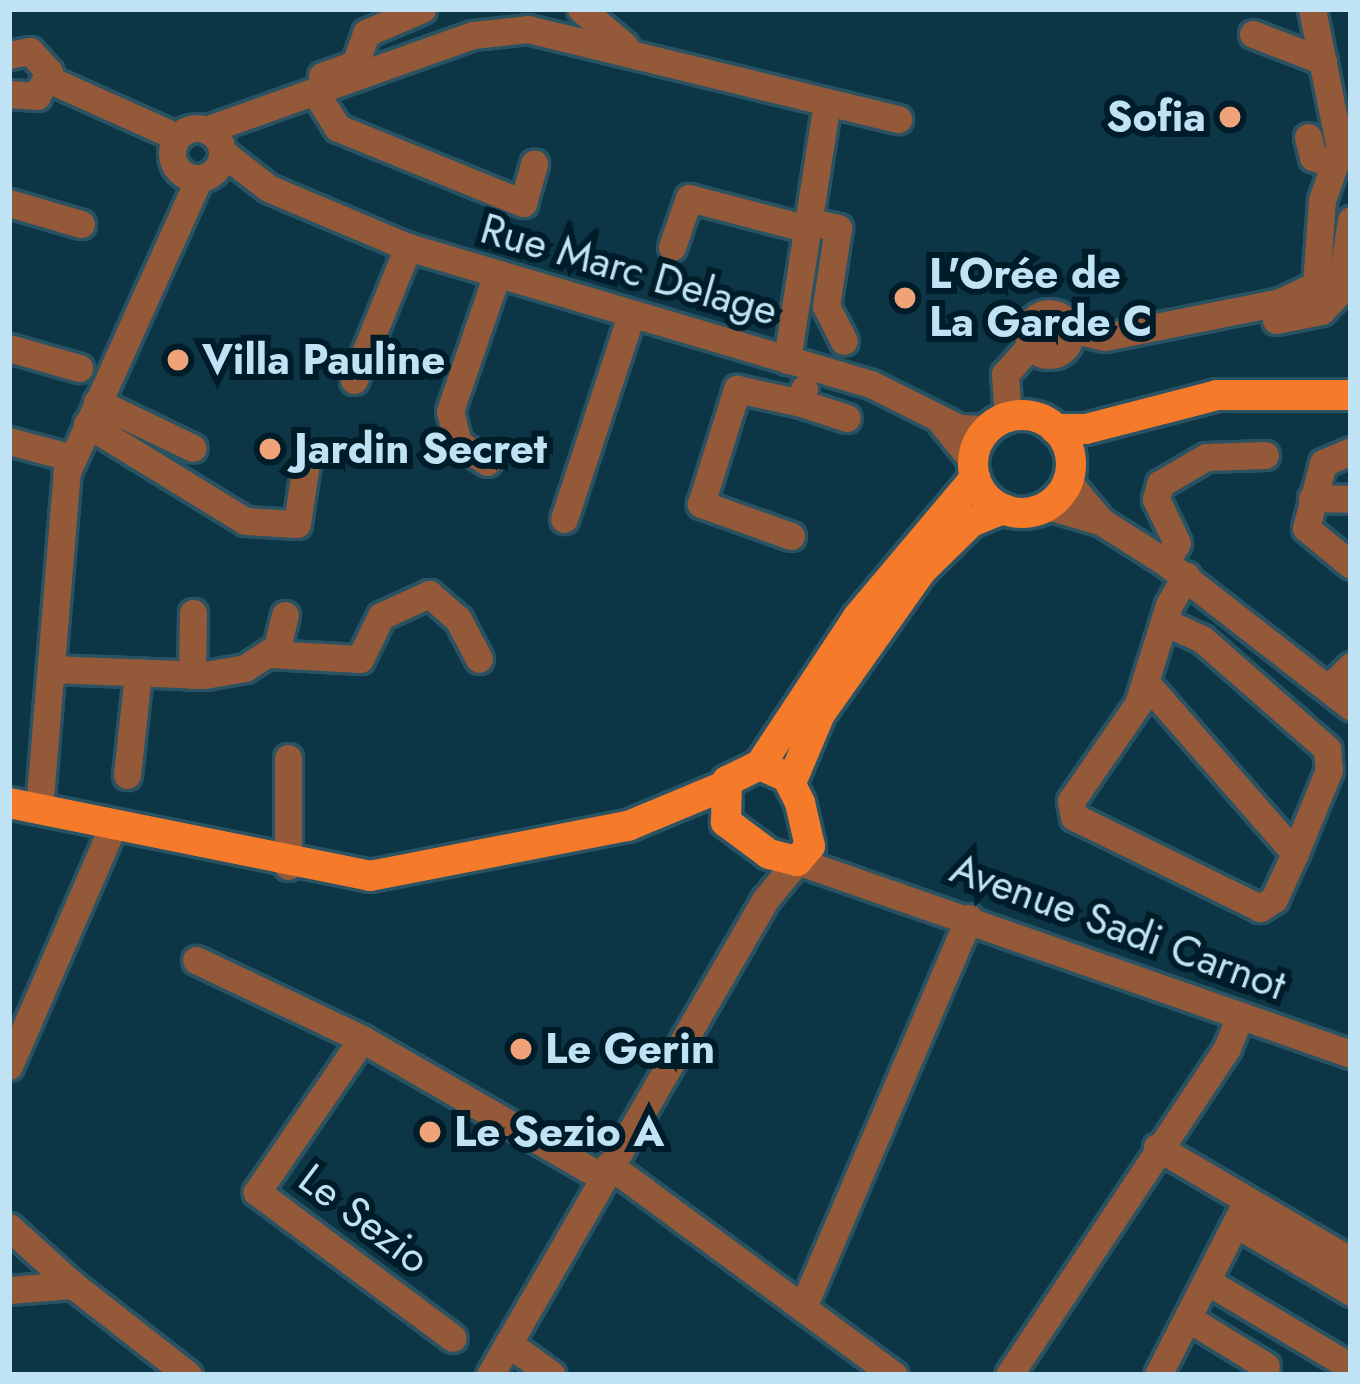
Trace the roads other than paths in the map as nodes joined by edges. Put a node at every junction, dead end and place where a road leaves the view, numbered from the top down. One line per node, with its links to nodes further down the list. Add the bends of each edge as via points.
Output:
1 (422, 9): 10 (street, via 366,33 355,64 293,86)
2 (581, 9): 6 (street)
3 (1312, 9): 7 (street)
4 (1253, 34): 7 (street)
5 (11, 47): 8 (street, via 37,54)
6 (628, 49): 10 (street, via 528,29 473,35); 11 (street)
7 (1323, 61): 16 (street, via 1340,149)
8 (46, 85): 9 (street, via 29,99); 14 (street, Rue Marc Delage)
9 (9, 94)
10 (305, 98): 14 (street, via 240,117); 15 (street, via 338,128 523,203)
11 (827, 102): 12 (street); 20 (street)
12 (898, 119)
13 (1308, 137): 16 (street, via 1313,157)
14 (198, 155): 21 (street, Rue Marc Delage); 34 (street)
15 (534, 164)
16 (1334, 165): 25 (street, via 1322,200 1323,262 1304,295)
17 (9, 203): 19 (street)
18 (1351, 220): 25 (street, via 1340,291 1321,311 1095,354)
19 (81, 224)
20 (809, 225): 22 (street, via 688,198); 26 (street, via 838,228 826,306); 28 (street)
21 (408, 247): 23 (street, Rue Marc Delage); 30 (street)
22 (672, 247)
23 (496, 278): 24 (street, Rue Marc Delage); 44 (street, via 450,411 458,443)
24 (630, 318): 28 (street, Rue Marc Delage); 51 (street)
25 (1067, 339): 37 (street, via 1049,355 1031,345 1005,374)
26 (844, 341)
27 (9, 348): 29 (street)
28 (798, 364): 33 (street); 36 (street, Rue Marc Delage, via 891,392)
29 (80, 368)
30 (354, 380)
31 (1351, 395): 32 (main road)
32 (1279, 399): 38 (main road, via 1216,395 1086,429); 47 (main road, via 1108,439)
33 (801, 403): 35 (street); 52 (street, via 737,389 701,504)
34 (92, 413): 40 (street); 43 (street); 45 (street, via 245,521 297,524)
35 (847, 418)
36 (939, 420): 37 (street, Rue Marc Delage); 46 (street, Rue Marc Delage)
37 (998, 424): 38 (main road, via 1034,417); 46 (main road)
38 (1055, 429): 47 (main road)
39 (9, 441): 43 (street)
40 (193, 448)
41 (1351, 451): 48 (street, via 1323,463)
42 (1264, 454): 54 (street, via 1206,457 1160,484 1156,499 1177,543)
43 (73, 458): 61 (street)
44 (487, 462)
45 (306, 463)
46 (974, 470): 50 (main road); 67 (main road, via 858,617)
47 (1062, 485): 50 (main road); 54 (street, via 1102,523)
48 (1312, 498): 49 (street); 53 (street, via 1306,528)
49 (1351, 499)
50 (1003, 509): 69 (main road, via 971,522 922,570 820,714)
51 (564, 519)
52 (791, 536)
53 (1351, 565)
54 (1175, 569): 57 (street); 65 (street)
55 (193, 613): 63 (street)
56 (285, 615): 58 (street)
57 (1165, 622): 64 (street); 76 (street, via 1202,639 1328,749 1329,770)
58 (269, 655): 59 (street, via 360,659 381,616 429,594 458,619); 63 (street, via 245,668)
59 (479, 659)
60 (1351, 666): 65 (street)
61 (51, 669): 62 (street); 71 (street)
62 (138, 673): 63 (street); 68 (street)
63 (192, 675)
64 (1147, 684): 76 (street); 76 (street, via 1071,801 1074,817 1260,908 1274,899)
65 (1340, 697)
66 (288, 758): 77 (street)
67 (760, 765): 69 (main road); 70 (main road, via 739,769)
68 (128, 776)
69 (791, 783): 75 (main road)
70 (724, 786): 73 (main road); 74 (main road)
71 (24, 806): 72 (main road)
72 (113, 826): 77 (main road); 83 (street)
73 (628, 826): 74 (main road); 77 (main road, via 412,872 370,876)
74 (730, 829): 75 (main road)
75 (792, 851): 78 (street, Avenue Sadi Carnot); 85 (street)
76 (1295, 853)
77 (289, 866)
78 (968, 918): 80 (street, Avenue Sadi Carnot); 93 (street)
79 (196, 961): 81 (street)
80 (1240, 1015): 82 (street, Avenue Sadi Carnot); 84 (street, via 1228,1048)
81 (362, 1040): 85 (street); 95 (street, Le Sezio, via 257,1192)
82 (1351, 1054)
83 (9, 1066)
84 (1157, 1147): 86 (street); 103 (street)
85 (606, 1171): 93 (street); 96 (street)
86 (1242, 1213): 88 (street); 89 (street); 92 (street)
87 (9, 1227): 90 (street)
88 (1351, 1261)
89 (1210, 1283): 94 (street); 98 (street)
90 (73, 1285): 91 (street); 99 (street)
91 (9, 1290)
92 (1351, 1292)
93 (803, 1306): 102 (street)
94 (1190, 1319): 97 (street); 104 (street)
95 (453, 1338)
96 (508, 1343): 100 (street); 101 (street)
97 (1266, 1366)
98 (1351, 1367)
99 (188, 1375)
100 (490, 1375)
101 (552, 1375)
102 (895, 1375)
103 (1009, 1375)
104 (1158, 1375)

